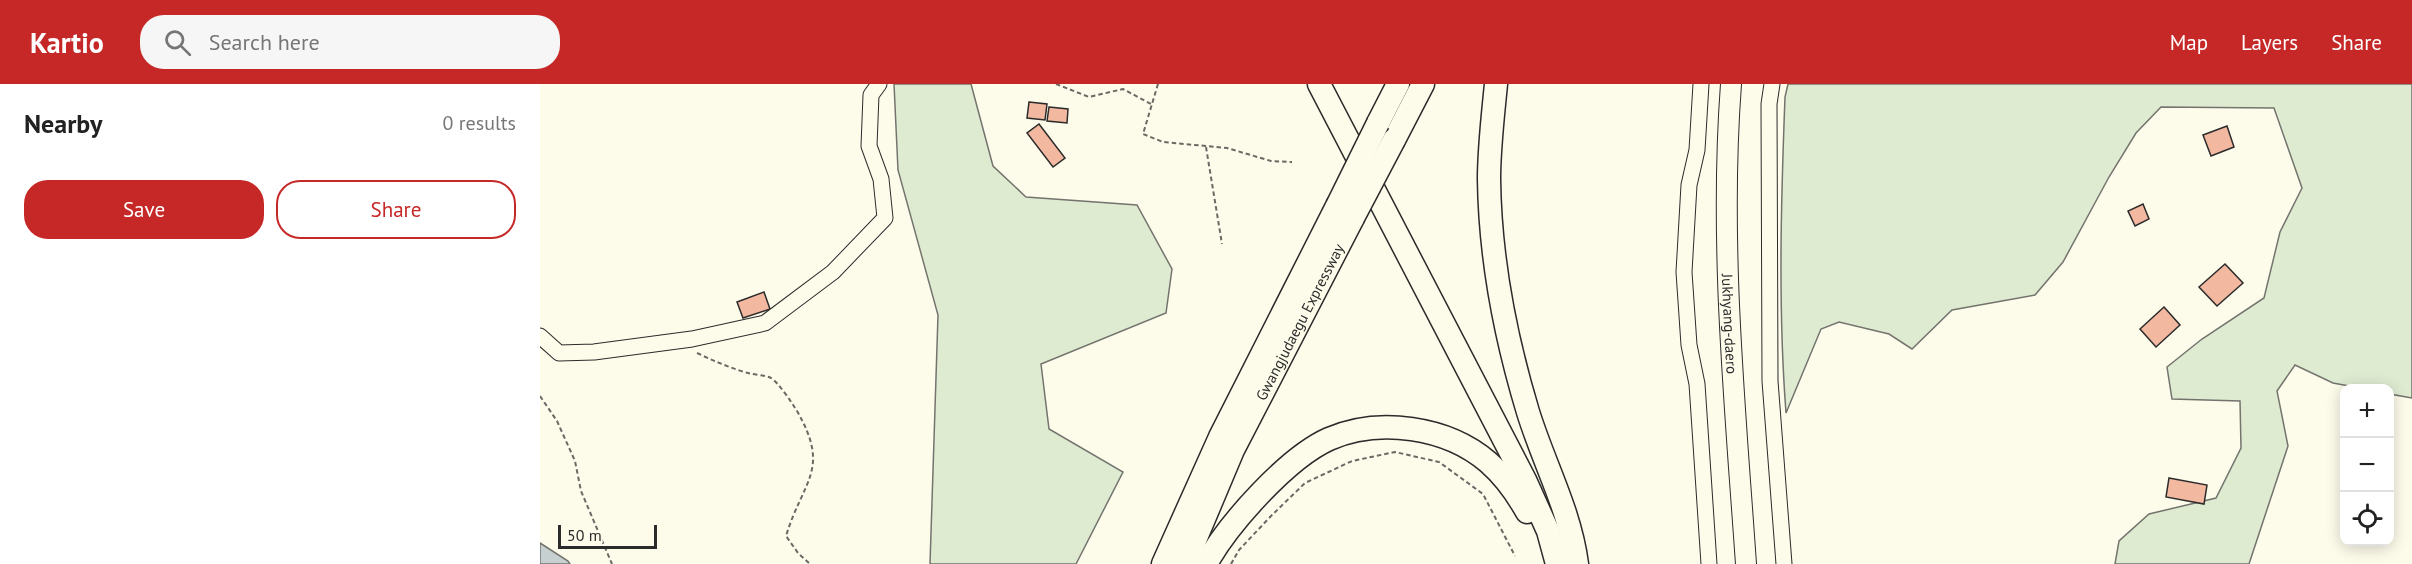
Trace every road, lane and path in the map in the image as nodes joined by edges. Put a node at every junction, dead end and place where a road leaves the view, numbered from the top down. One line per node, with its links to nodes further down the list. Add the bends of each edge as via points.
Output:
1 (879, 84): 18 (street, via 871,95 869,146 881,179 885,218 833,272 765,323)
2 (1056, 84): 12 (path, via 1089,97 1123,89)
3 (1158, 84): 12 (path)
4 (1319, 84): 27 (highway, via 1525,480 1548,531)
5 (1333, 84): 28 (highway, via 1536,475)
6 (1398, 84): 15 (highway, Gwangjudaegu Expressway, bridge, via 1378,123)
7 (1423, 84): 15 (highway, Gwangjudaegu Expressway, bridge, via 1394,140)
8 (1496, 84): 29 (highway, via 1489,178 1492,243 1502,312 1514,365 1556,482)
9 (1701, 84): 30 (street, via 1684,272 1689,345 1697,384)
10 (1731, 84): 31 (main road, Jukhyang-daero, via 1727,234)
11 (1772, 84): 32 (street, via 1770,381)
12 (1151, 104): 13 (path, via 1143,134 1162,142)
13 (1206, 147): 14 (path); 16 (path)
14 (1292, 162)
15 (1345, 212): 23 (highway, Gwangjudaegu Expressway, via 1220,437); 24 (highway, Gwangjudaegu Expressway, via 1233,450)
16 (1222, 244)
17 (540, 336): 18 (street, via 560,352 594,352)
18 (692, 339): 22 (path, via 696,352 711,360 771,378 808,431 814,457 812,473 786,536)
19 (540, 396): 21 (path, via 576,461 581,491)
20 (1515, 556): 26 (path, via 1484,494 1439,462 1395,452 1352,461 1305,483 1239,550)
21 (612, 564)
22 (810, 564)
23 (1163, 564)
24 (1185, 564)
25 (1206, 564): 27 (highway, via 1216,546 1262,492 1295,461 1329,439 1369,429 1411,428 1450,439 1487,462 1515,492)
26 (1232, 564)
27 (1556, 564)
28 (1572, 564)
29 (1577, 564)
30 (1709, 564)
31 (1746, 564)
32 (1784, 564)

